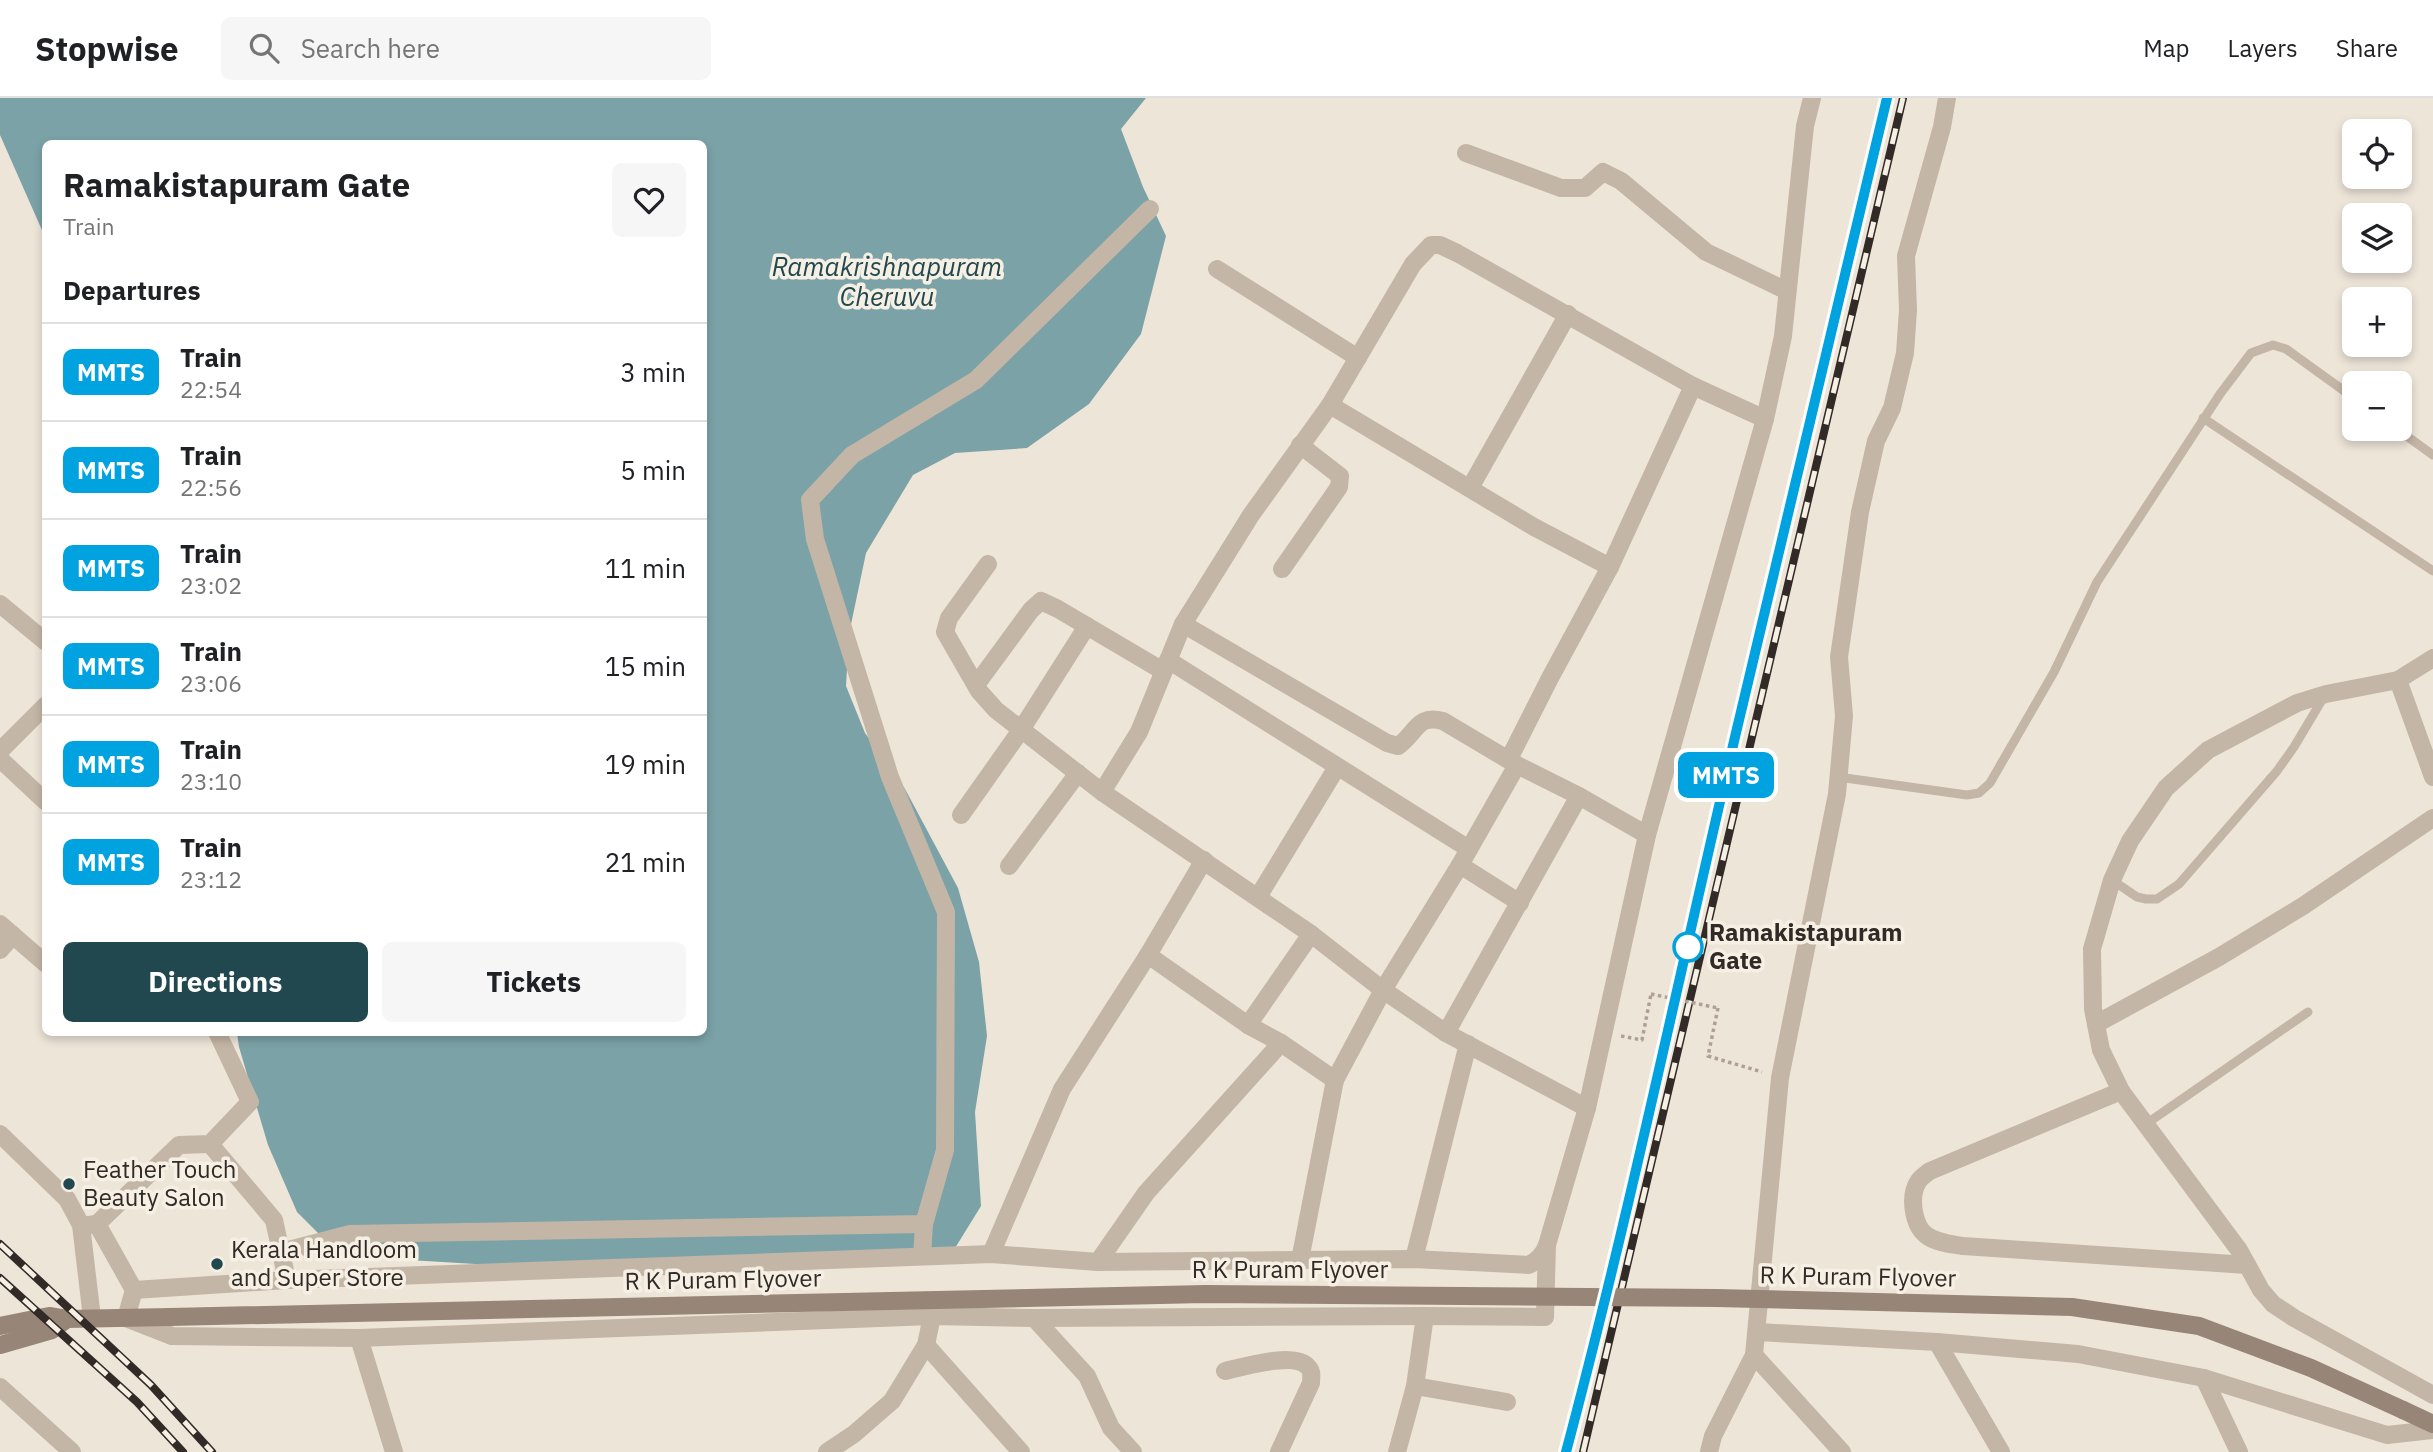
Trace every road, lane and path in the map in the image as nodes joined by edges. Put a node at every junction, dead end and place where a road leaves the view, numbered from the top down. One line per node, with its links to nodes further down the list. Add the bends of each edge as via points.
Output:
1 (1812, 98): 6 (street)
2 (1947, 98): 38 (street, via 1906,256 1905,353 1892,408 1876,441 1860,512 1839,657 1844,716)
3 (1466, 153): 6 (street, via 1561,188 1585,188 1603,172 1621,181 1706,252)
4 (1150, 209): 73 (street, via 976,380 852,455 810,500 815,539 890,777 946,912 945,1150)
5 (1217, 269): 8 (street)
6 (1787, 291): 13 (street, via 1783,336)
7 (1568, 314): 8 (street, via 1457,253 1431,245 1413,264); 9 (street); 17 (street)
8 (1358, 358): 11 (street)
9 (1693, 386): 13 (street); 19 (street)
10 (2342, 389): 12 (lane, via 2286,349 2273,345 2251,353)
11 (1329, 405): 15 (street); 17 (street)
12 (2203, 418): 21 (lane); 38 (lane, via 2097,582 2054,672 1990,783 1979,793 1967,795)
13 (1765, 419): 45 (street)
14 (2412, 440): 16 (lane)
15 (1300, 445): 20 (street, via 1341,480); 23 (street)
16 (2433, 455)
17 (1470, 488): 19 (street)
18 (988, 564): 29 (street, via 949,618 945,632)
19 (1610, 567): 35 (street, via 1550,678)
20 (1282, 569)
21 (2433, 571)
22 (0, 604): 25 (street)
23 (1183, 624): 27 (street); 35 (street, via 1387,743 1398,746 1421,721 1432,718)
24 (1087, 626): 27 (street); 29 (street, via 1041,601); 32 (street)
25 (42, 639)
26 (2433, 658): 28 (street)
27 (1166, 665): 36 (street); 40 (street, via 1139,732)
28 (2398, 680): 30 (street); 39 (street)
29 (976, 685): 32 (street, via 996,710)
30 (2326, 694): 49 (street, via 2297,703 2208,750 2166,788 2130,841); 49 (lane, via 2277,771 2179,884 2157,899 2146,899)
31 (42, 709): 33 (street)
32 (1021, 730): 37 (street); 43 (street)
33 (0, 751)
34 (0, 759): 42 (street)
35 (1513, 762): 41 (street); 46 (street)
36 (1337, 767): 46 (street); 50 (street)
37 (1078, 774): 40 (street); 48 (street)
38 (1838, 777): 66 (street)
39 (2433, 777)
40 (1102, 792): 47 (street)
41 (1578, 796): 45 (street); 51 (street)
42 (42, 798)
43 (961, 815)
44 (2428, 824): 59 (street, via 2219,957)
45 (1647, 835): 69 (street)
46 (1465, 857): 51 (street); 57 (street)
47 (1204, 860): 50 (street); 55 (street)
48 (1009, 866)
49 (2112, 880): 59 (street, via 2092,949)
50 (1258, 897): 53 (street)
51 (1520, 903): 61 (street)
52 (6, 930): 54 (street); 56 (street)
53 (1311, 934): 57 (street); 60 (street)
54 (0, 950)
55 (1147, 955): 60 (street); 77 (street, via 1062,1089)
56 (42, 961)
57 (1383, 990): 61 (street); 67 (street)
58 (2308, 1012): 70 (lane)
59 (2096, 1024): 68 (street, via 2101,1050)
60 (1248, 1025): 64 (street)
61 (1446, 1033): 65 (street)
62 (219, 1036): 72 (street, via 250,1102)
63 (1642, 1040): 66 (path, bridge, via 1651,994 1718,1008 1708,1056)
64 (1281, 1043): 67 (street); 81 (street, via 1146,1194)
65 (1468, 1044): 69 (street); 79 (street)
66 (1780, 1078): 92 (street)
67 (1335, 1080): 80 (street)
68 (2122, 1091): 70 (street); 82 (street, via 1930,1171 1913,1193 1921,1230 1939,1242 1963,1247)
69 (1587, 1108): 75 (street)
70 (2146, 1124): 82 (street)
71 (0, 1134): 74 (street)
72 (210, 1144): 74 (street, via 179,1145); 76 (street, via 274,1220)
73 (924, 1224): 76 (street, via 350,1234); 78 (street)
74 (89, 1225): 84 (street); 87 (street)
75 (1547, 1245): 79 (street, via 1529,1265); 86 (street, via 1545,1317)
76 (281, 1252): 83 (street)
77 (991, 1254): 78 (street); 81 (street)
78 (922, 1256): 83 (street)
79 (1414, 1259): 80 (street)
80 (1300, 1260): 81 (street)
81 (1098, 1262)
82 (2247, 1265): 102 (street, via 2273,1304)
83 (287, 1280): 84 (street)
84 (134, 1290): 88 (street)
85 (932, 1316): 89 (street); 93 (street); 96 (street)
86 (1424, 1316): 89 (street); 100 (street)
87 (92, 1318): 88 (main road, R K Puram Flyover); 90 (main road, R K Puram Flyover)
88 (126, 1318): 93 (street, via 172,1336); 104 (main road, R K Puram Flyover, bridge, via 1205,1294 1716,1298 2072,1307 2199,1326 2311,1368)
89 (1034, 1318): 110 (street, via 1087,1376 1111,1428)
90 (67, 1319): 91 (main road, R K Puram Flyover, via 49,1316); 95 (main road, via 52,1330)
91 (0, 1326)
92 (1758, 1332): 94 (street); 97 (street)
93 (359, 1338): 107 (street)
94 (1937, 1342): 99 (street, via 2078,1354); 115 (street)
95 (0, 1345)
96 (926, 1345): 108 (street, via 892,1401); 109 (street)
97 (1755, 1355): 113 (street); 114 (street)
98 (1225, 1371): 111 (street, via 1272,1361 1298,1360 1307,1365 1311,1383)
99 (2204, 1378): 105 (street, via 2387,1435); 116 (street)
100 (1415, 1386): 103 (street); 112 (street)
101 (0, 1387): 106 (street)
102 (2433, 1395)
103 (1507, 1402)
104 (2433, 1424)
105 (2433, 1430)
106 (72, 1452)
107 (394, 1452)
108 (827, 1452)
109 (1021, 1452)
110 (1133, 1452)
111 (1279, 1452)
112 (1397, 1452)
113 (1709, 1452)
114 (1842, 1452)
115 (2001, 1452)
116 (2239, 1452)

